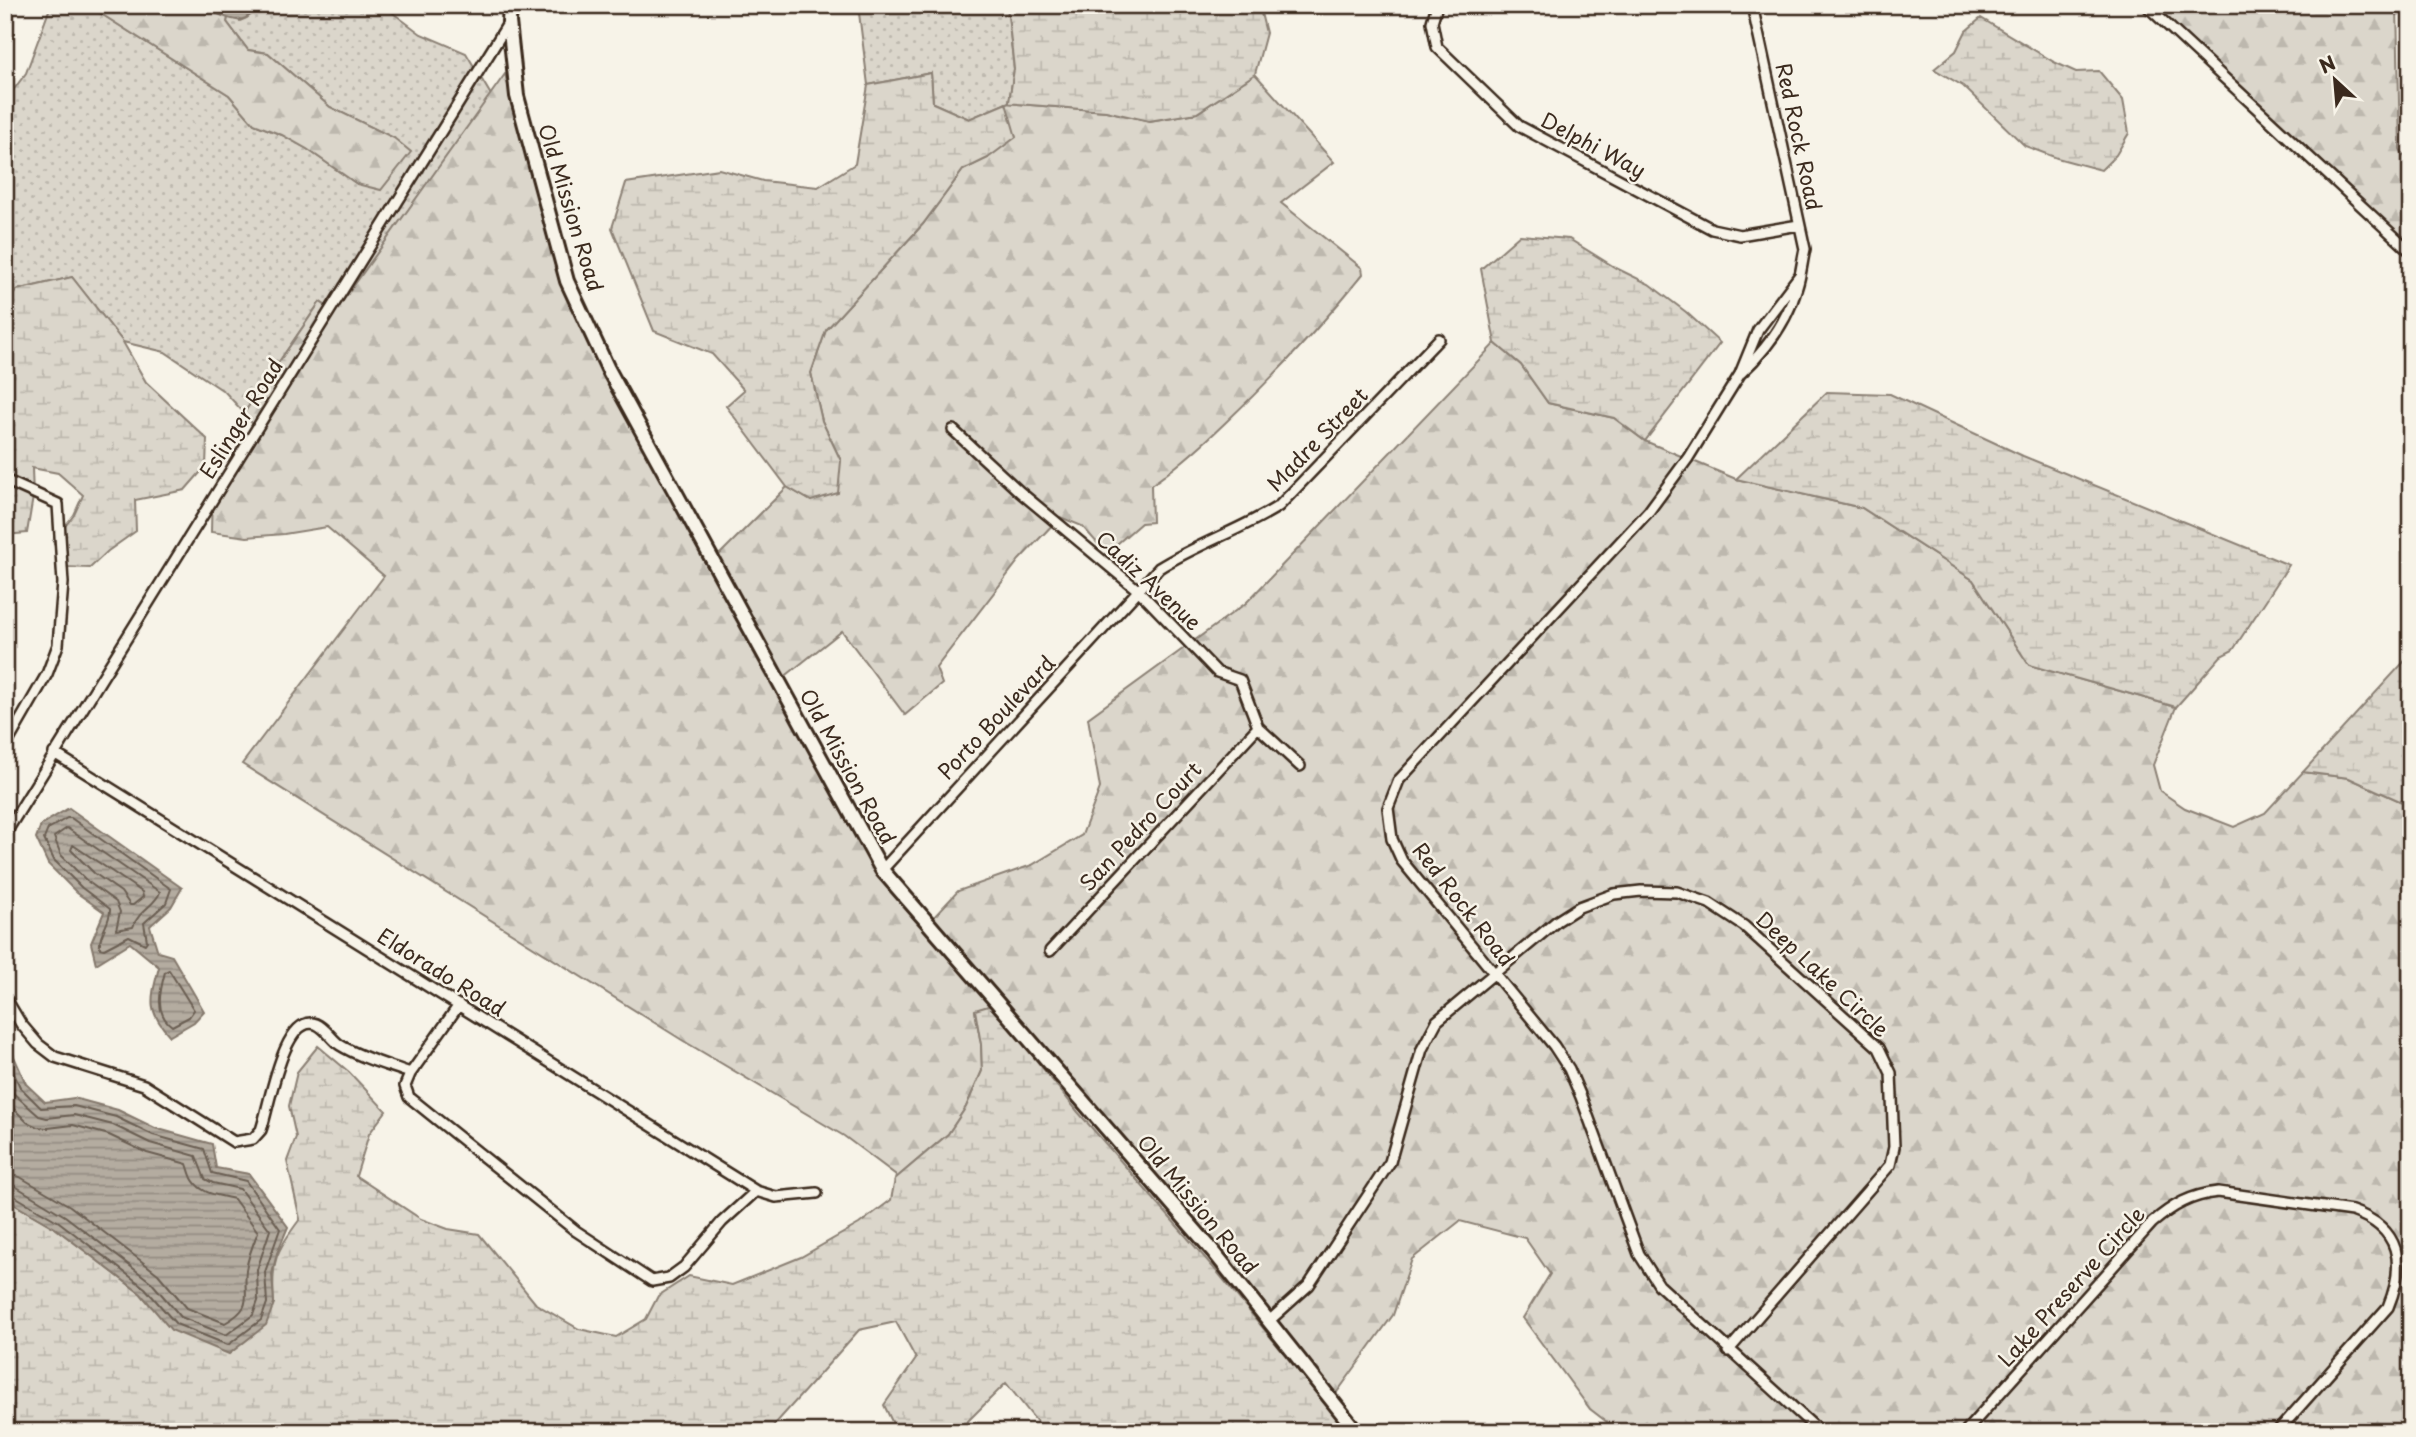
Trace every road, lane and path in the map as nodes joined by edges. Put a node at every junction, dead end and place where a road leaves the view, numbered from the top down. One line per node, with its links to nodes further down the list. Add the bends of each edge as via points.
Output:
1 (510, 5): 5 (street, Old Mission Road)
2 (1437, 5): 6 (street, Delphi Way, via 1432,22 1437,47 1519,126 1712,229 1740,235)
3 (1752, 5): 6 (street, Red Rock Road)
4 (2148, 8): 7 (street)
5 (509, 22): 18 (street, Eslinger Road); 21 (street, Old Mission Road, via 517,96 567,281 608,369)
6 (1799, 225): 8 (street, Red Rock Road, via 1805,249)
7 (2411, 252)
8 (1798, 276): 9 (street, Red Rock Road); 10 (street, Red Rock Road)
9 (1764, 322): 10 (street); 12 (street, Red Rock Road)
10 (1776, 332): 12 (street, Red Rock Road, via 1761,355)
11 (1439, 339): 15 (street, Madre Street, via 1279,506 1159,568)
12 (1740, 374): 23 (street, Red Rock Road, via 1649,511 1399,780 1388,808 1392,839 1402,861)
13 (953, 430): 15 (street, Cadiz Avenue)
14 (5, 480): 17 (street, via 58,504 63,583 58,645 47,674)
15 (1139, 591): 16 (street, Cadiz Avenue, via 1216,672 1240,680); 21 (street, Porto Boulevard)
16 (1258, 727): 19 (street, Cadiz Avenue); 22 (street, San Pedro Court)
17 (5, 747)
18 (54, 752): 20 (street, Eslinger Road); 25 (street, Eldorado Road)
19 (1300, 766)
20 (5, 834)
21 (882, 870): 29 (street, Old Mission Road)
22 (1050, 951)
23 (1494, 973): 29 (street, Deep Lake Circle, via 1437,1021 1422,1049 1390,1162 1310,1285); 30 (street, Red Rock Road, via 1569,1069 1639,1254 1659,1286); 30 (street, Deep Lake Circle, via 1579,907 1614,894 1676,892 1709,903 1744,926 1879,1048 1891,1073 1894,1147 1890,1165)
24 (5, 998): 26 (street, via 21,1024 55,1057 144,1085 234,1142 253,1139 261,1130 284,1049 304,1024 319,1026 340,1045)
25 (459, 1005): 26 (street); 27 (street, Eldorado Road)
26 (411, 1073): 27 (street, via 405,1086 409,1097 576,1231 652,1281 669,1278 684,1267)
27 (756, 1191): 28 (street, Eldorado Road, via 776,1197)
28 (817, 1193)
29 (1269, 1321): 31 (street, Old Mission Road)
30 (1728, 1351): 32 (street, Red Rock Road)
31 (1357, 1432)
32 (1820, 1432)
33 (1965, 1432): 34 (street, Lake Preserve Circle, via 2152,1223 2170,1207 2197,1194 2218,1192 2352,1211 2371,1218 2391,1239 2400,1264 2388,1307)
34 (2277, 1432)

